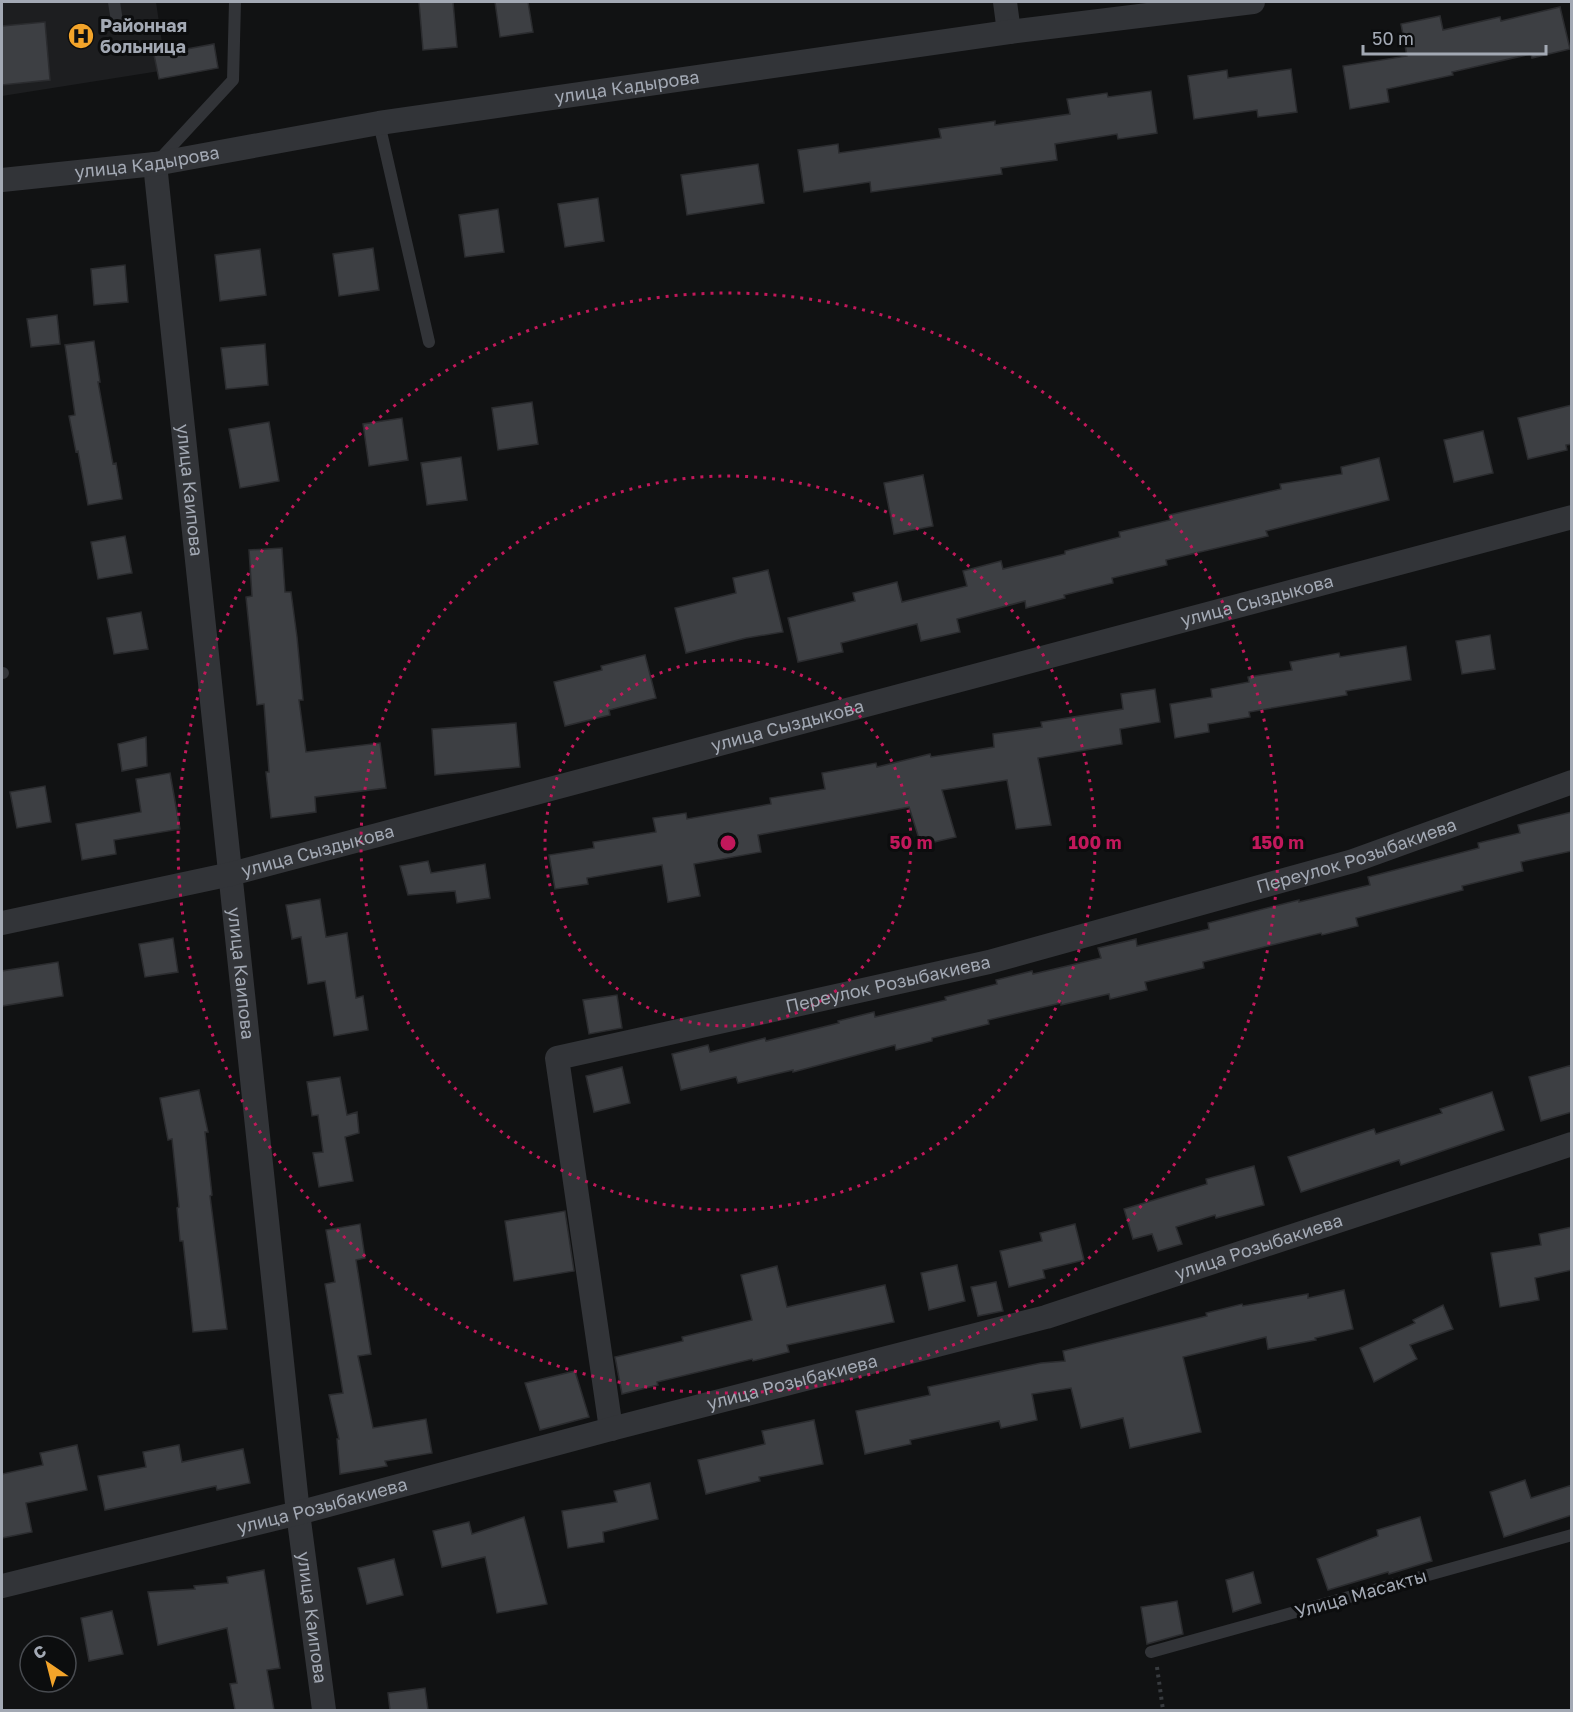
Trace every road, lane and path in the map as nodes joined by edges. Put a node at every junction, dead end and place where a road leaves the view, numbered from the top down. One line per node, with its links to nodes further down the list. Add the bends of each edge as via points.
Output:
1 (114, 2): 5 (lane)
2 (235, 2): 8 (lane, via 233,80)
3 (1005, 2): 6 (street)
4 (1253, 2): 6 (street, улица Кадырова)
5 (118, 28)
6 (1009, 32): 7 (street, улица Кадырова)
7 (379, 123): 8 (street, улица Кадырова); 10 (lane)
8 (155, 164): 9 (street, улица Кадырова); 13 (street, улица Каипова)
9 (2, 180)
10 (429, 342)
11 (1572, 518): 13 (street, улица Сыздыкова)
12 (1572, 782): 16 (street, Переулок Розыбакиева, via 1353,861 989,962 557,1058)
13 (231, 874): 14 (street, улица Сыздыкова); 17 (street, улица Каипова)
14 (2, 923)
15 (1572, 1144): 16 (street, улица Розыбакиева, via 1046,1317)
16 (611, 1429): 17 (street, улица Розыбакиева)
17 (298, 1513): 19 (street, улица Розыбакиева); 21 (street, улица Каипова)
18 (1572, 1535): 20 (lane, Улица Масакты)
19 (2, 1586)
20 (1151, 1652): 22 (path, via 1158,1668)
21 (324, 1710)
22 (1163, 1710)

